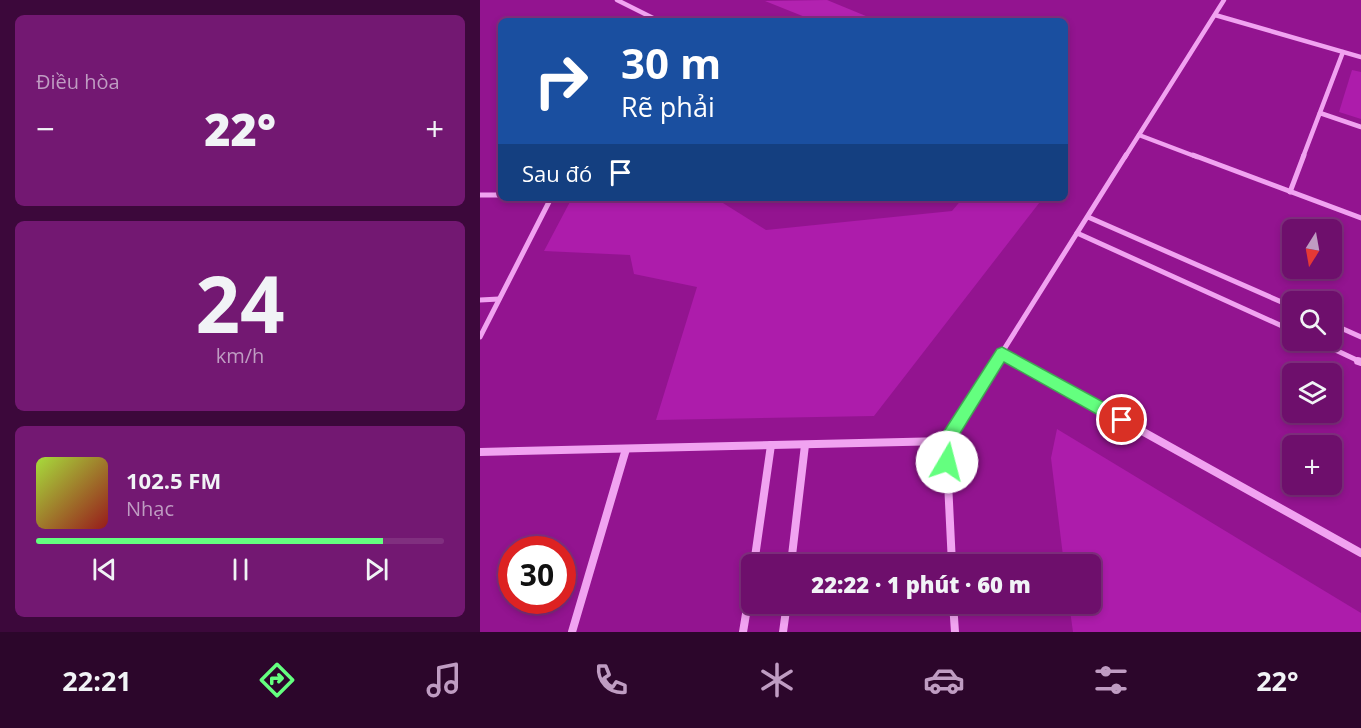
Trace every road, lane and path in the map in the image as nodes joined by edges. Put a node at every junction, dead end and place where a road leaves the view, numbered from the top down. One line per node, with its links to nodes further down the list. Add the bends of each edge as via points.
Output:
1 (617, 0): 4 (street)
2 (1224, 0): 3 (street)
3 (1215, 15): 5 (street); 9 (street)
4 (653, 18)
5 (1342, 52): 6 (street); 7 (street)
6 (1361, 57)
7 (1320, 113): 8 (street); 10 (street)
8 (1361, 126)
9 (1139, 135): 10 (street); 14 (street)
10 (1290, 192): 15 (street)
11 (480, 195): 12 (street)
12 (498, 195)
13 (549, 201): 17 (street)
14 (1088, 217): 16 (street); 19 (street)
15 (1361, 218)
16 (1077, 233): 20 (street); 25 (street)
17 (500, 299): 18 (street); 22 (street)
18 (480, 300)
19 (1282, 302)
20 (1282, 326)
21 (1342, 328): 23 (street)
22 (480, 337)
23 (1361, 337)
24 (1338, 351): 26 (street)
25 (1002, 353): 27 (street); 32 (street)
26 (1361, 362)
27 (946, 441): 29 (street); 35 (street)
28 (771, 445): 29 (street); 30 (street); 33 (street)
29 (805, 445): 34 (street)
30 (626, 449): 31 (street); 39 (street)
31 (480, 452)
32 (1361, 553)
33 (755, 554)
34 (792, 554)
35 (952, 554)
36 (746, 614): 40 (street)
37 (785, 614): 41 (street)
38 (954, 614): 42 (street)
39 (572, 632)
40 (743, 632)
41 (783, 632)
42 (955, 632)

